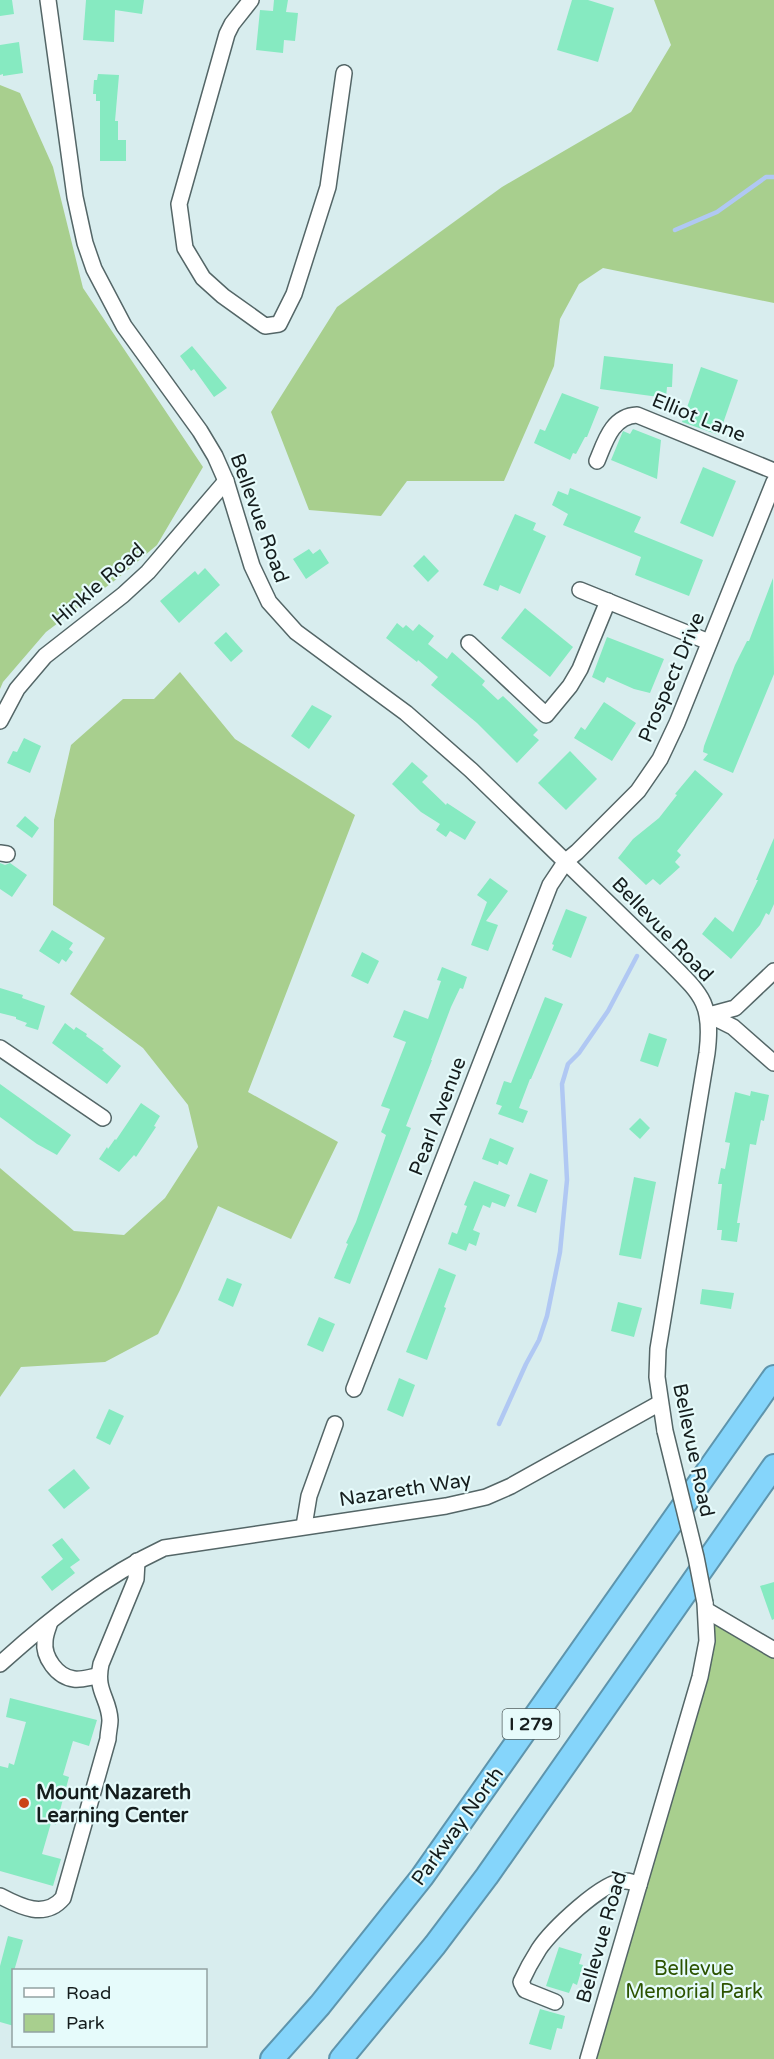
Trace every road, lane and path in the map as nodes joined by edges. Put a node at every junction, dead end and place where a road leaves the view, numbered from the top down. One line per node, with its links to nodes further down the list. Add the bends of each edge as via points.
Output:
1 (48, 0): 6 (street, Bellevue Road, via 75,197 94,269 124,326 200,431)
2 (251, 0): 3 (street, via 227,34 179,204 185,248 203,278 265,326 279,324 294,294 328,187)
3 (344, 73)
4 (597, 461): 5 (street, Elliot Lane, via 612,427 625,417 637,415)
5 (774, 471)
6 (226, 481): 12 (street, Hinkle Road, via 148,572 45,657 17,689); 13 (street, Bellevue Road, via 259,585 282,618 416,721)
7 (774, 482): 10 (street, Prospect Drive)
8 (580, 590): 9 (street)
9 (608, 601): 10 (street); 11 (street, via 580,669 546,715)
10 (709, 642): 13 (street, Prospect Drive, via 677,723 650,773 631,798)
11 (469, 643)
12 (0, 721)
13 (566, 861): 15 (street, Bellevue Road, via 691,984); 20 (street, Pearl Avenue, via 550,885)
14 (774, 971): 15 (street, via 735,1008)
15 (709, 1015): 17 (street, via 733,1027); 21 (street, Bellevue Road, via 706,1062 658,1348)
16 (0, 1048): 18 (street)
17 (774, 1063)
18 (103, 1118)
19 (774, 1377): 34 (highway, Parkway North / I 279, via 422,1876)
20 (354, 1389)
21 (660, 1403): 24 (street, Nazareth Way, via 486,1497); 26 (street, Bellevue Road, bridge)
22 (335, 1424): 24 (street, via 309,1496)
23 (774, 1466): 35 (highway, I 279, via 487,1876)
24 (304, 1526): 25 (street, Nazareth Way, via 174,1546)
25 (137, 1561): 27 (street, Nazareth Way); 30 (street, via 136,1579)
26 (706, 1606): 28 (street); 31 (street, Bellevue Road, via 707,1641 700,1677)
27 (50, 1622): 29 (street, Nazareth Way); 30 (street, via 45,1650 54,1667 68,1678)
28 (774, 1650)
29 (0, 1664)
30 (98, 1676): 32 (street, via 110,1719 108,1739 63,1898 44,1910 33,1910)
31 (639, 1885): 33 (street, via 624,1881 609,1886 592,1897 540,1948 521,1982 525,1990); 36 (street, Bellevue Road)
32 (0, 1896)
33 (555, 2002)
34 (272, 2059)
35 (341, 2059)
36 (588, 2059)

